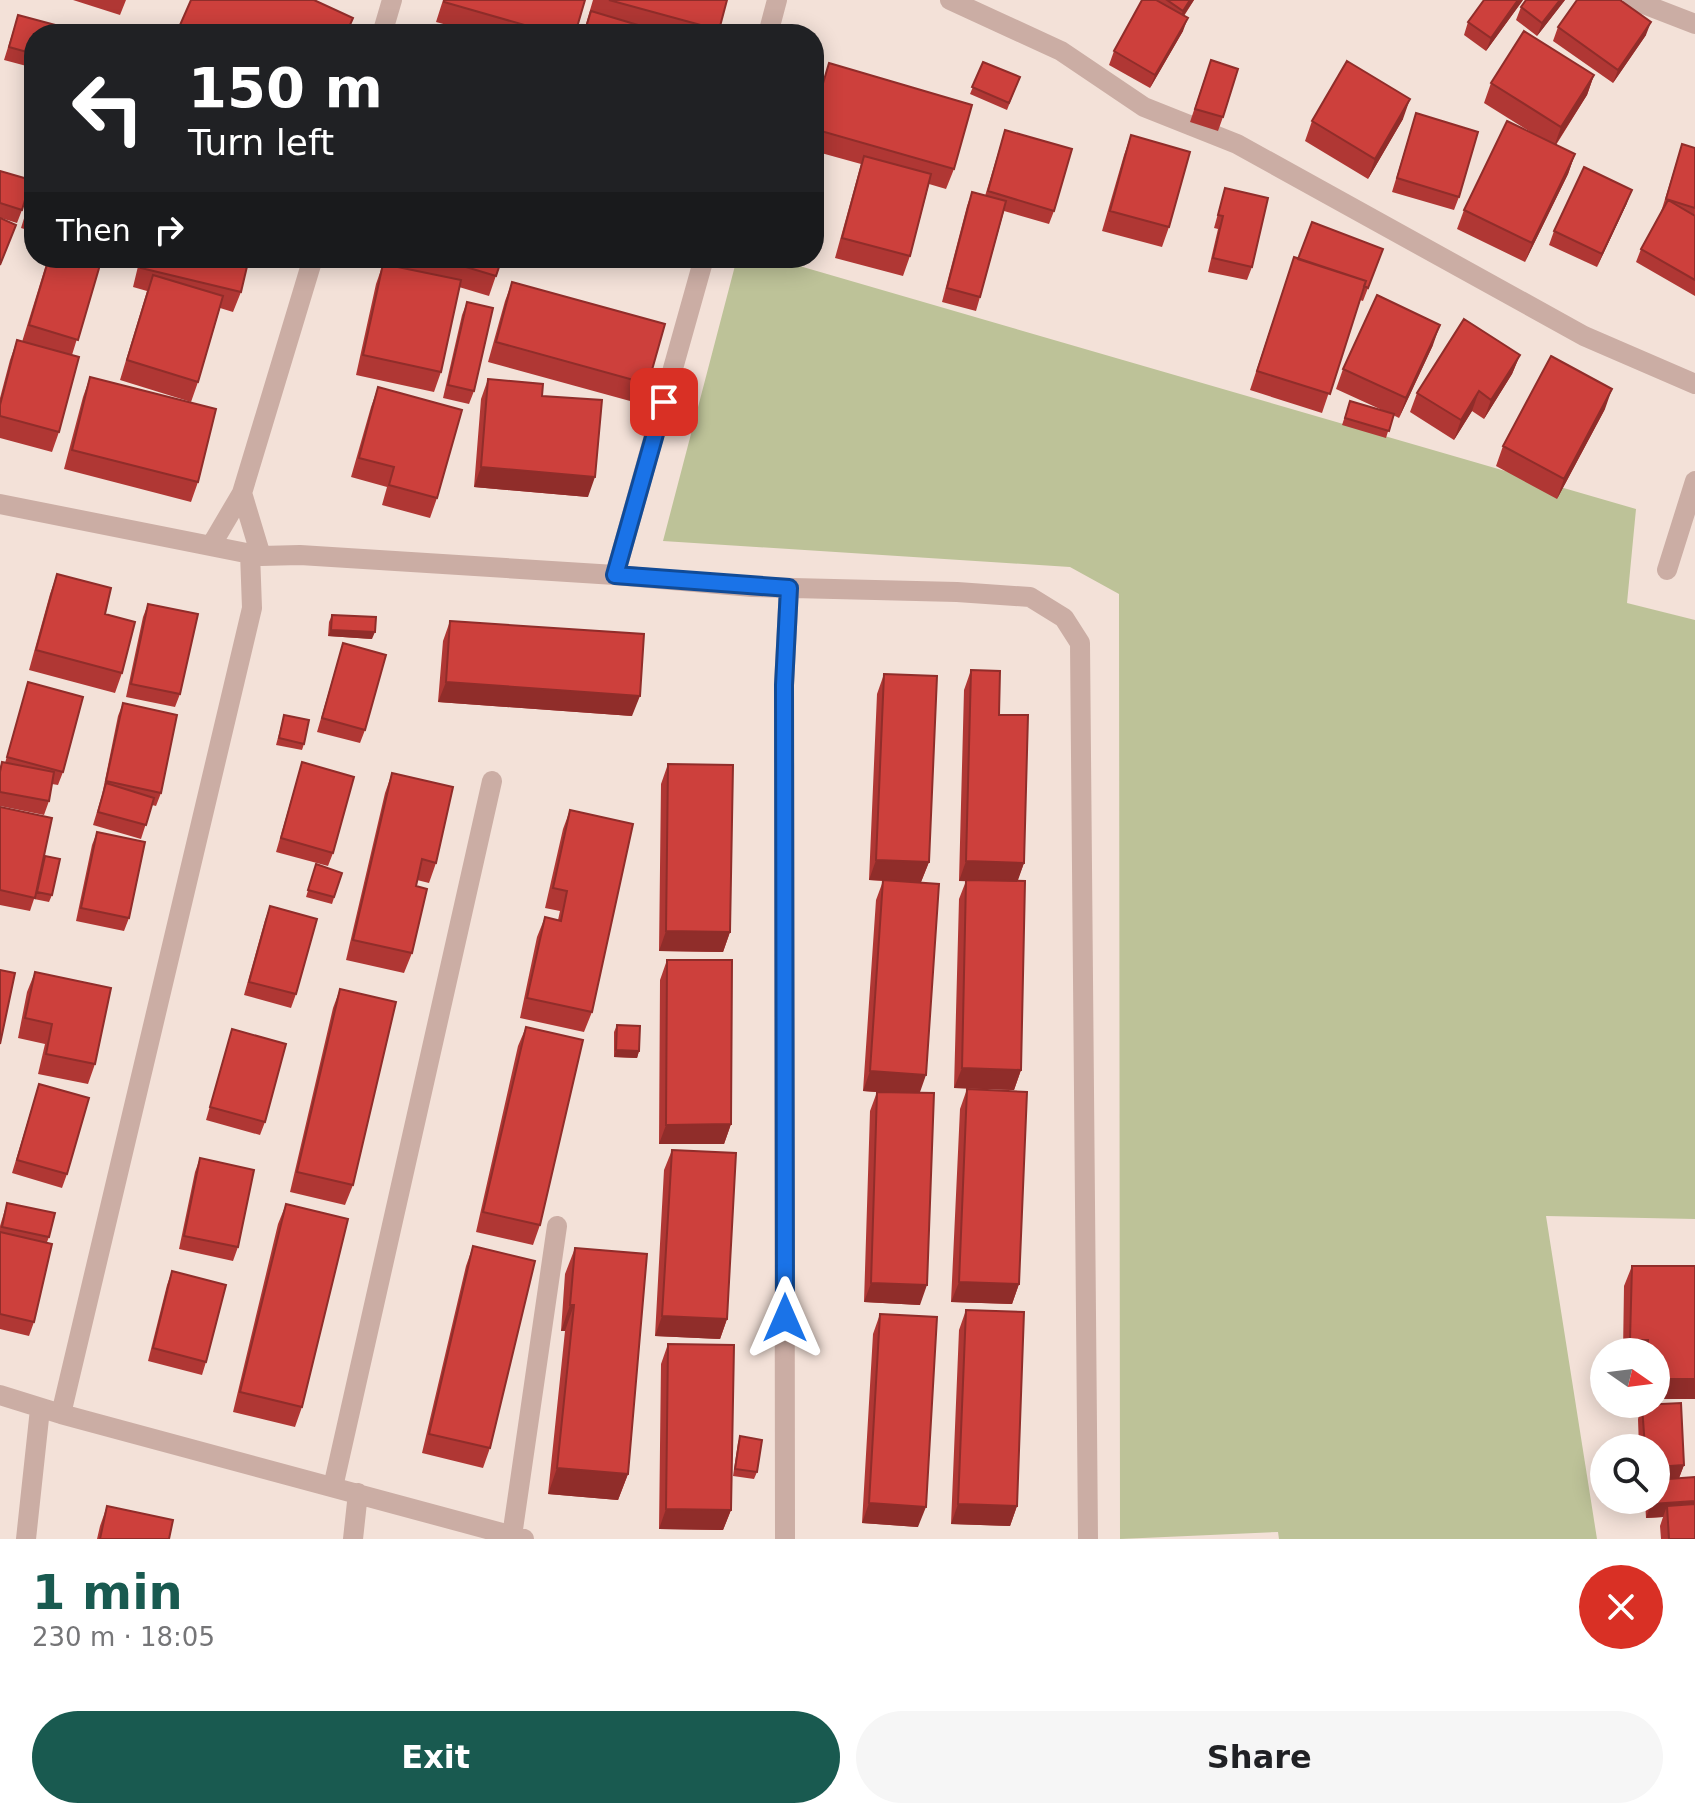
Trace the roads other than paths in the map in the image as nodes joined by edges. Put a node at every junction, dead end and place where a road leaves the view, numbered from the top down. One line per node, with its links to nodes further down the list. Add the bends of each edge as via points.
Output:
1 (392, 0): 5 (street)
2 (777, 0): 6 (street)
3 (950, 0): 10 (street, via 1061,51 1144,107 1237,144 1584,336)
4 (1633, 0): 7 (street)
5 (385, 24)
6 (771, 24)
7 (1695, 24)
8 (310, 268): 12 (street)
9 (701, 268): 17 (street)
10 (1695, 384)
11 (1695, 481): 16 (street)
12 (242, 493): 14 (street); 15 (street)
13 (0, 504): 14 (street)
14 (212, 544): 15 (street)
15 (256, 554): 17 (street); 23 (street, via 252,608)
16 (1667, 570)
17 (615, 575): 18 (street)
18 (789, 588): 29 (street, via 784,685); 30 (street, via 1030,597 1064,618 1080,643)
19 (492, 781): 24 (street)
20 (557, 1226): 26 (street)
21 (0, 1395): 22 (street)
22 (40, 1409): 23 (street); 27 (street)
23 (61, 1414): 24 (street)
24 (333, 1487): 25 (street)
25 (358, 1493): 26 (street); 28 (street)
26 (518, 1537)
27 (26, 1539)
28 (353, 1539)
29 (785, 1539)
30 (1088, 1539)

